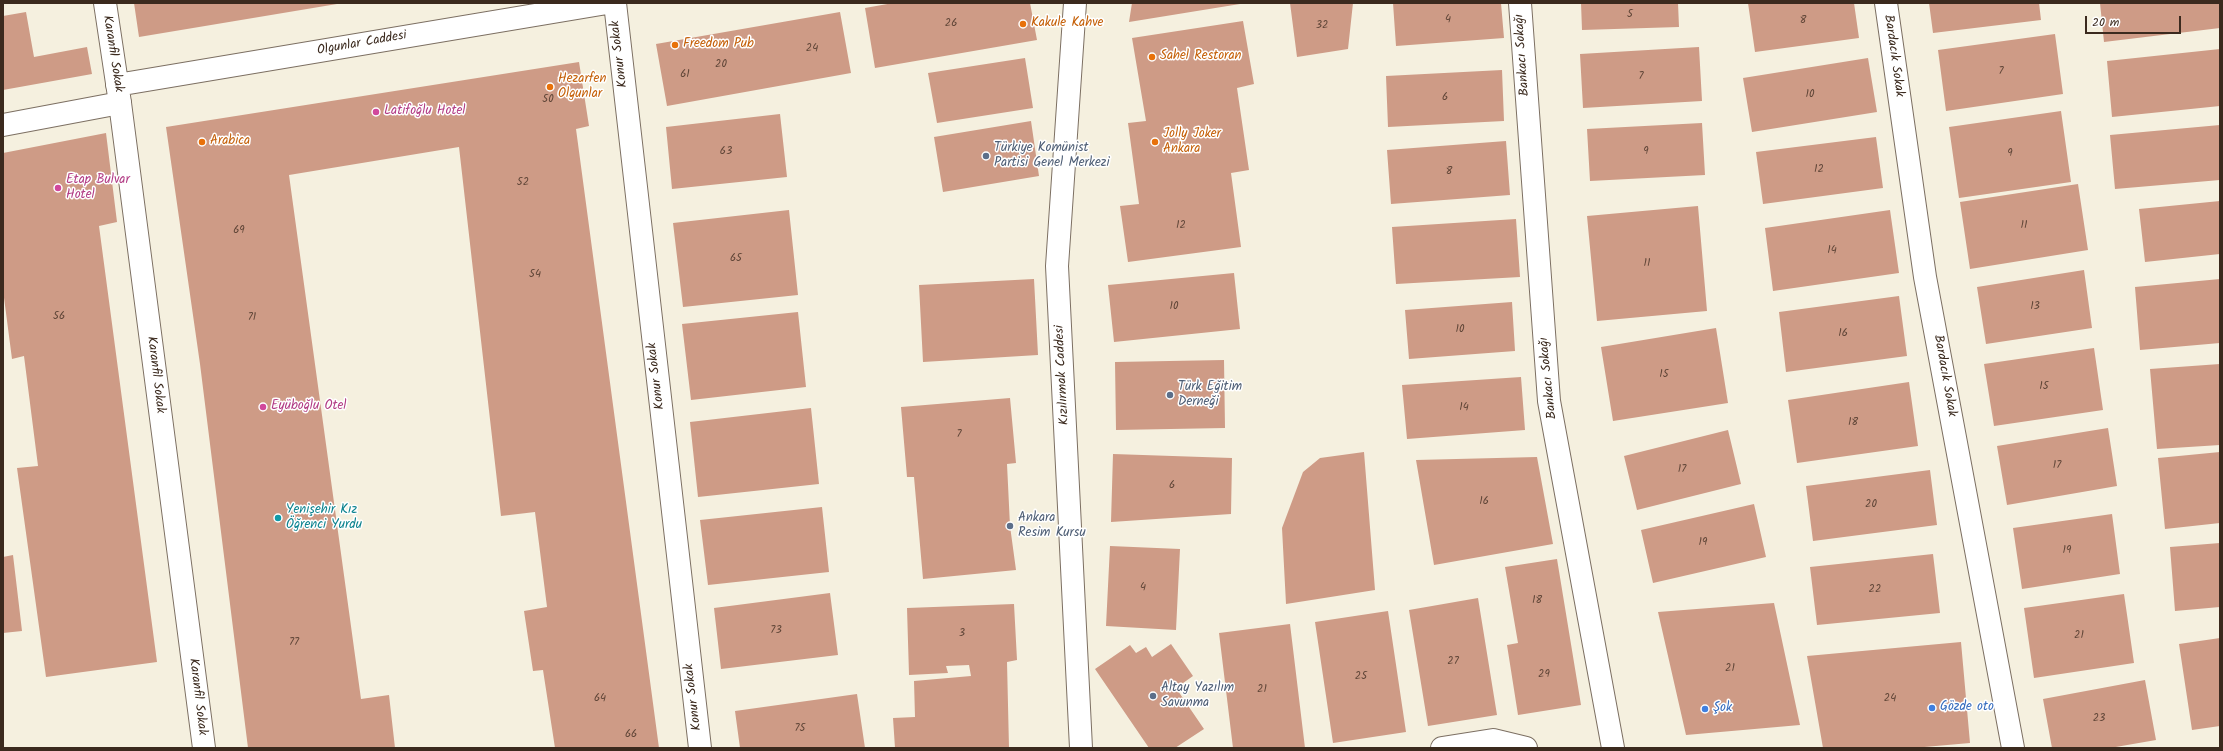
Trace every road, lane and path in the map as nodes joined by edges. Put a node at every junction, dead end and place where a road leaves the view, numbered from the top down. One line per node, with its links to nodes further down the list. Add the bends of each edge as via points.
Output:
1 (105, 3): 7 (street, Karanfil Sokak)
2 (607, 3): 7 (street, Olgunlar Caddesi)
3 (615, 3): 10 (street, Konur Sokak)
4 (1075, 3): 11 (street, Kızılırmak Caddesi, via 1057,266)
5 (1520, 3): 14 (street, Bankacı Sokağı, via 1549,401)
6 (1886, 3): 15 (street, Bardacık Sokak, via 1925,277)
7 (119, 94): 8 (street, Olgunlar Caddesi); 9 (street, Karanfil Sokak)
8 (3, 125)
9 (204, 748)
10 (700, 748)
11 (1081, 748)
12 (1442, 748): 13 (street, via 1493,740)
13 (1526, 748)
14 (1613, 748)
15 (2013, 748)

